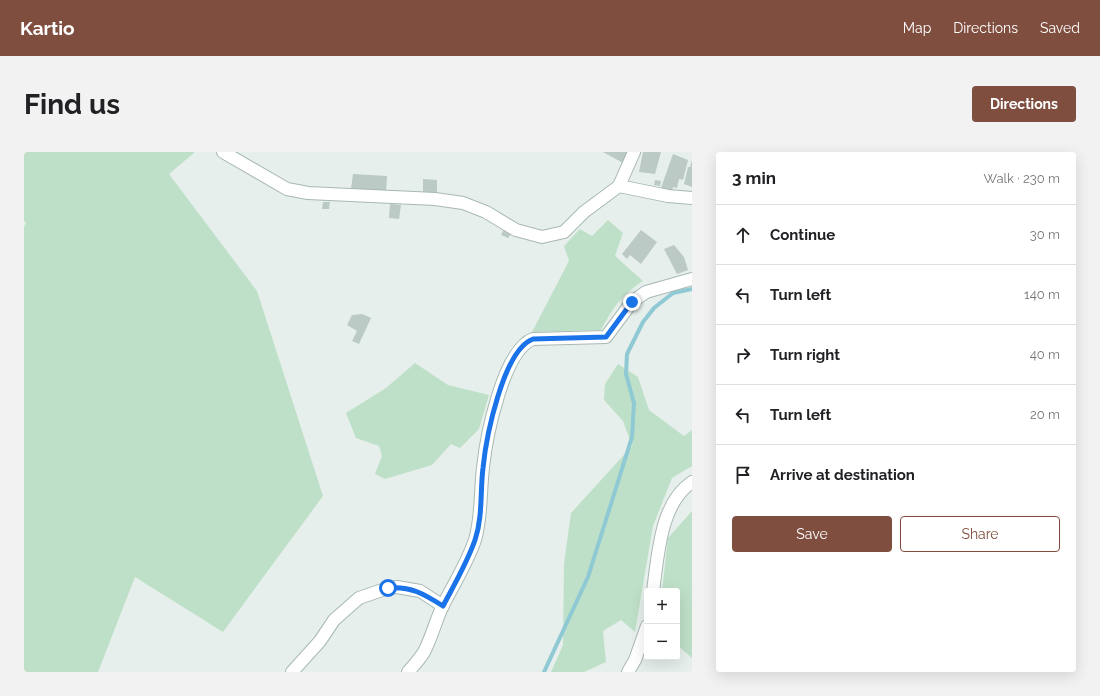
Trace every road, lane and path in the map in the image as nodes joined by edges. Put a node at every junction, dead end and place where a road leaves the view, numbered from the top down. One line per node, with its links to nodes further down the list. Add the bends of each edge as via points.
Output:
1 (223, 152): 3 (street, via 286,189 308,193 435,199 463,203 486,212 516,230 542,237 564,232 584,212)
2 (634, 152): 3 (street)
3 (619, 186): 4 (street)
4 (692, 198)
5 (692, 279): 8 (street, via 646,292 632,302 606,337 533,339 525,342 516,354 498,392 483,467 481,514 475,540)
6 (692, 482): 7 (street, via 672,504 662,527)
7 (653, 588)
8 (443, 606): 10 (street, via 420,591 397,587 359,598 334,620 320,641); 11 (street, via 424,651)
9 (644, 634): 12 (street)
10 (292, 672)
11 (408, 672)
12 (628, 672)

